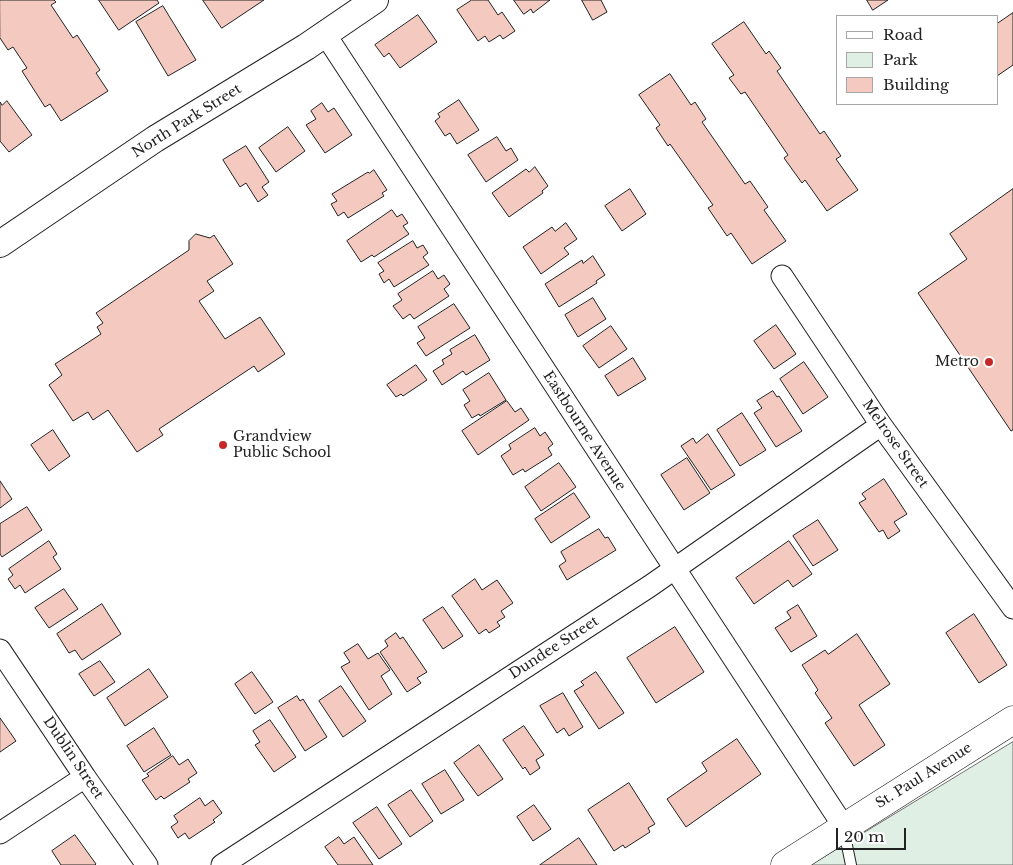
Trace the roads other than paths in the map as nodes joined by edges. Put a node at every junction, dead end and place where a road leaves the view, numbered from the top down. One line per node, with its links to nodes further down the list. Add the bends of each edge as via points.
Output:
1 (375, 0): 2 (street, North Park Street)
2 (325, 34): 3 (street, North Park Street, via 154,139); 6 (street, Eastbourne Avenue)
3 (0, 244)
4 (782, 276): 5 (street, Melrose Street)
5 (880, 425): 6 (street, Dundee Street); 7 (street, Melrose Street)
6 (674, 568): 11 (street, Eastbourne Avenue); 14 (street, Dundee Street)
7 (1013, 608)
8 (0, 650): 10 (street, Dublin Street)
9 (1013, 720): 11 (main road, St. Paul Avenue)
10 (85, 777): 12 (street); 13 (street, Dublin Street)
11 (844, 828): 15 (main road, St. Paul Avenue); 16 (lane)
12 (0, 833)
13 (147, 865)
14 (222, 865)
15 (785, 865)
16 (851, 865)

